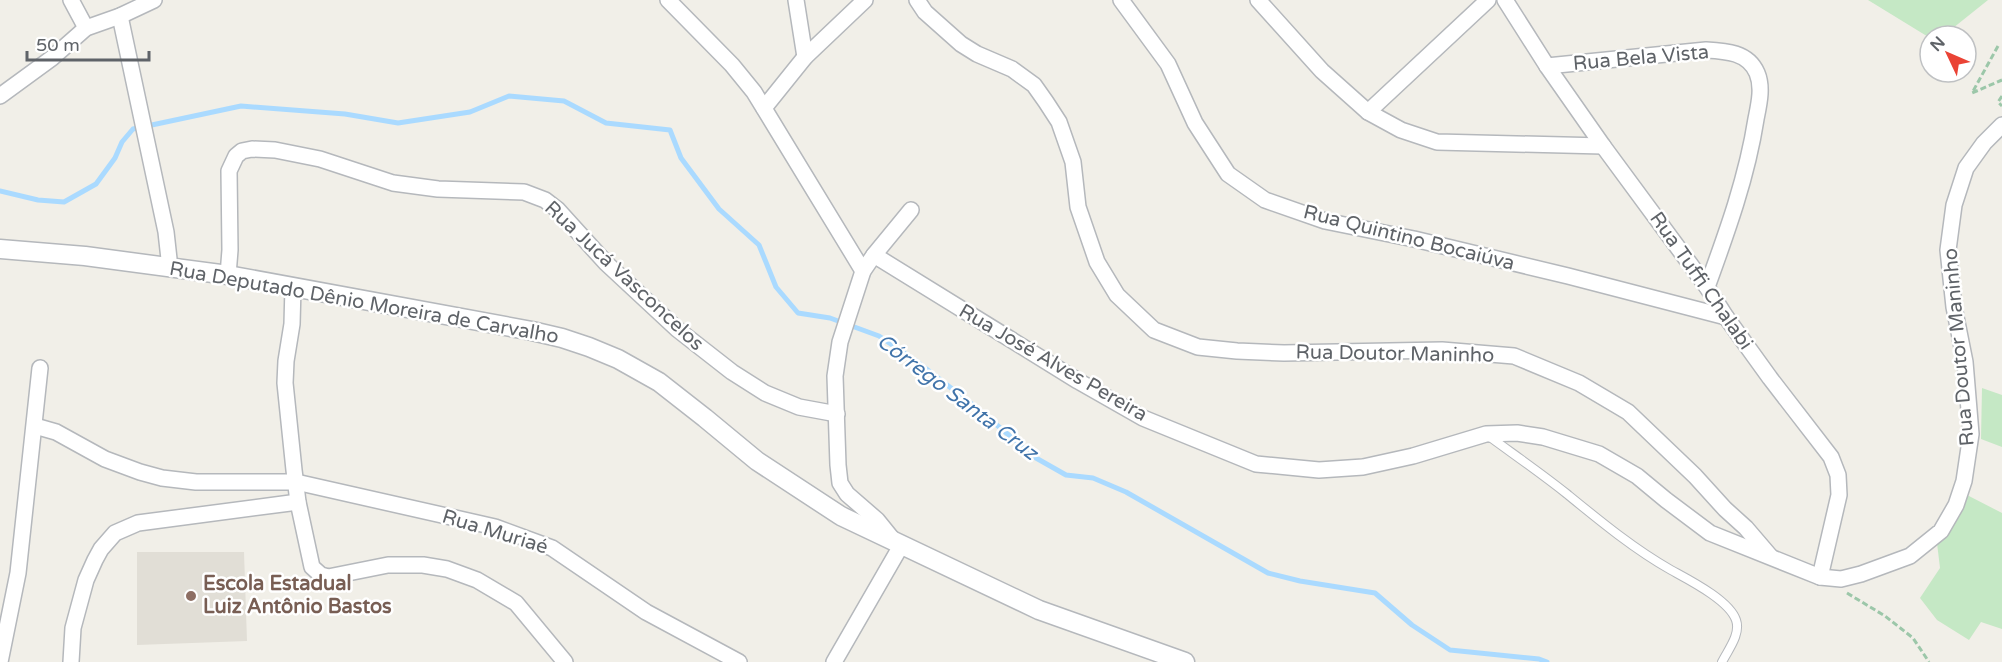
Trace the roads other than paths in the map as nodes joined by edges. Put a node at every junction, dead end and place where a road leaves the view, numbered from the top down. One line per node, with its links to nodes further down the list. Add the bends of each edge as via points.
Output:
1 (71, 0): 12 (street)
2 (154, 0): 11 (street)
3 (668, 0): 16 (street, via 732,65)
4 (796, 0): 13 (street)
5 (865, 0): 13 (street)
6 (917, 0): 36 (street, Rua Doutor Maninho, via 961,44 1012,69 1034,85 1059,122 1073,162 1078,207 1097,262 1118,296 1154,330 1198,347 1238,351 1442,350 1514,356 1579,383 1628,412 1746,528)
7 (1121, 0): 28 (street, Rua Quintino Bocaiúva, via 1168,64 1195,123 1228,174 1265,200 1325,221 1414,239)
8 (1258, 0): 17 (street, via 1322,71)
9 (1488, 0): 17 (street)
10 (1505, 0): 14 (street, Rua Tuffi Chalabi)
11 (120, 16): 12 (street); 23 (street, via 166,232)
12 (86, 28): 15 (street)
13 (805, 57): 16 (street)
14 (1547, 66): 19 (street, Rua Tuffi Chalabi); 27 (street, Rua Bela Vista, via 1706,50 1731,51 1752,66 1760,94 1754,133 1739,198)
15 (0, 96)
16 (764, 108): 24 (street)
17 (1368, 112): 19 (street, via 1401,130 1437,141)
18 (2002, 125): 37 (street, Rua Doutor Maninho, via 1966,168 1954,205 1948,250 1971,434 1956,505 1941,531 1910,556 1841,579)
19 (1603, 146): 27 (street, Rua Tuffi Chalabi)
20 (911, 210): 22 (street)
21 (0, 249): 23 (street, Rua Deputado Dênio Moreira de Carvalho)
22 (873, 255): 24 (street); 32 (street, Rua José Alves Pereira, via 1143,418 1256,464 1319,470 1363,467)
23 (170, 268): 25 (street, Rua Deputado Dênio Moreira de Carvalho)
24 (863, 271): 30 (street, via 840,342)
25 (228, 274): 26 (street, Rua Deputado Dênio Moreira de Carvalho); 30 (street, Rua Jucá Vasconcelos, via 229,171 242,151 275,150 321,159 393,183 524,192 558,210 606,263 677,329 732,372 773,397)
26 (293, 287): 33 (street, via 285,383); 35 (street, Rua Deputado Dênio Moreira de Carvalho, via 532,331 618,359 658,382 756,461 795,487 841,516)
27 (1707, 287): 28 (street, Rua Tuffi Chalabi)
28 (1726, 317): 37 (street, Rua Tuffi Chalabi, via 1831,457 1838,475 1839,495)
29 (40, 368): 31 (street)
30 (837, 414): 35 (street, via 840,483)
31 (34, 426): 33 (street, Rua Muriaé, via 56,432 105,459 162,478); 38 (street, via 18,573)
32 (1486, 434): 36 (street, Rua José Alves Pereira, via 1543,437 1599,454 1637,476 1710,532); 44 (lane, via 1610,528 1729,609 1738,630)
33 (296, 482): 34 (street); 41 (street, Rua Muriaé, via 495,527 552,548 646,612)
34 (298, 501): 39 (street, via 138,523 115,533 101,549 86,580 73,628); 40 (street, via 312,567 321,575 328,577 388,565 447,569 477,580 516,603)
35 (898, 543): 42 (street); 43 (street, Rua Deputado Dênio Moreira de Carvalho, via 1039,610)
36 (1771, 559): 37 (street, Rua Doutor Maninho)
37 (1820, 577)
38 (0, 662)
39 (71, 662)
40 (565, 662)
41 (739, 662)
42 (834, 662)
43 (1185, 662)
44 (1722, 662)

